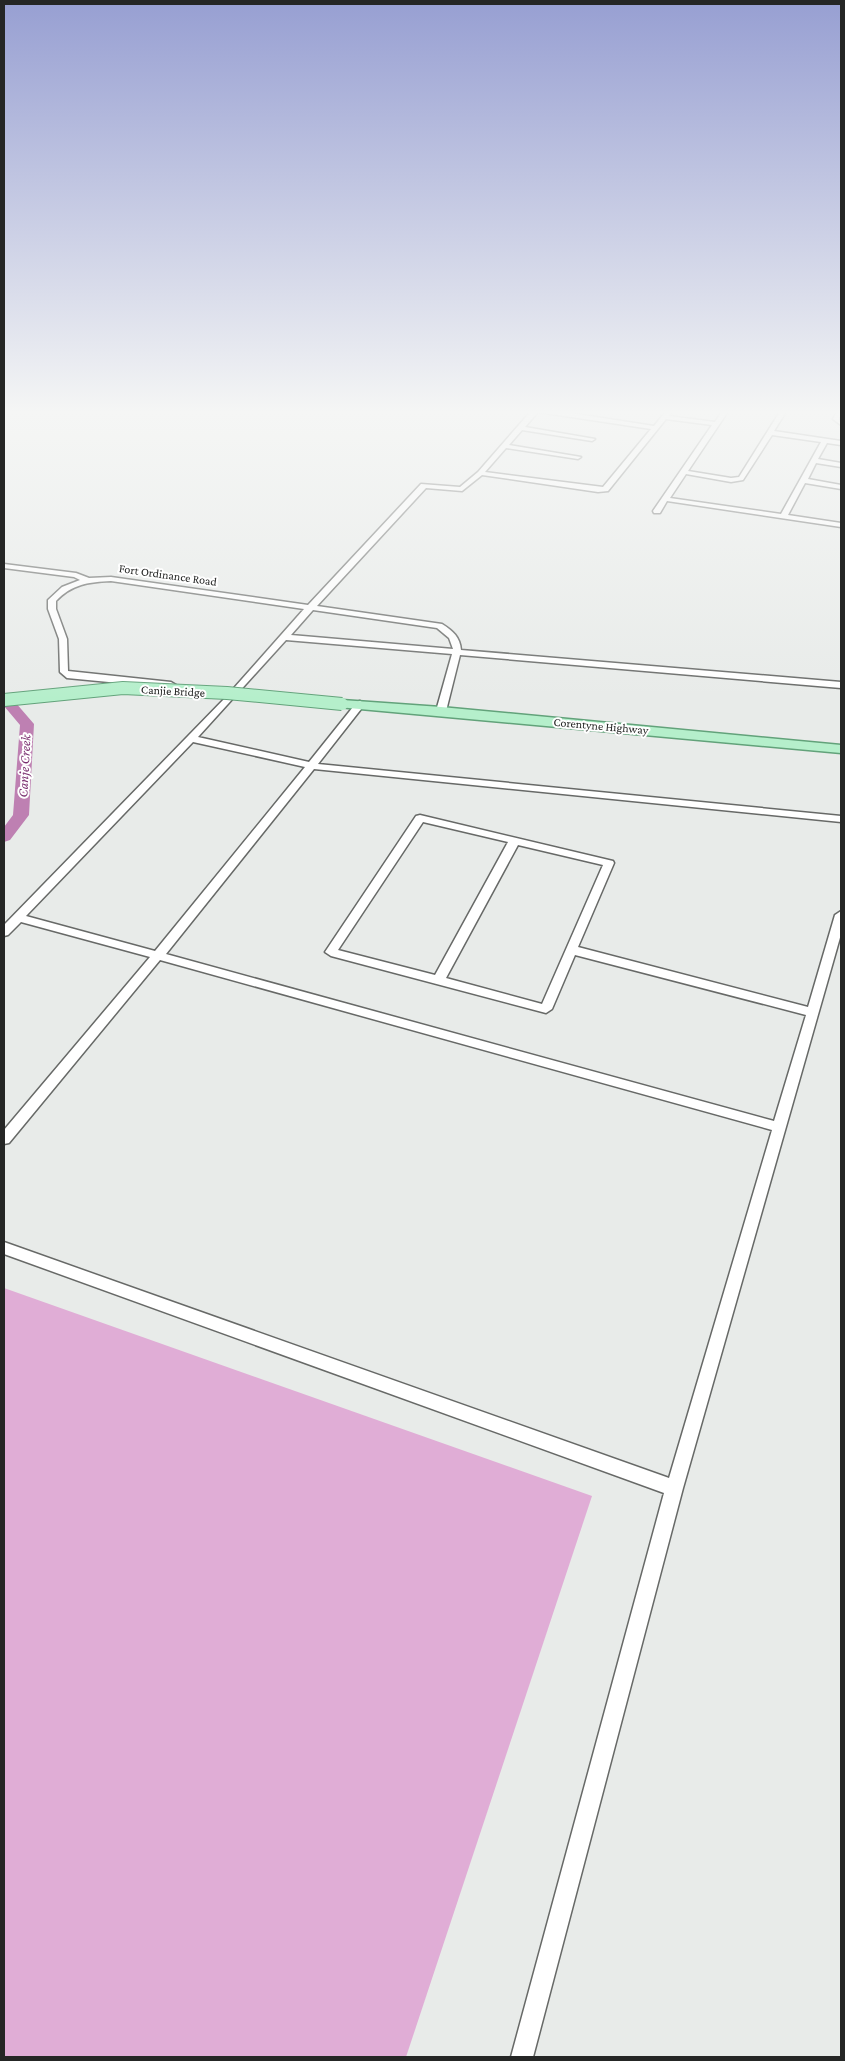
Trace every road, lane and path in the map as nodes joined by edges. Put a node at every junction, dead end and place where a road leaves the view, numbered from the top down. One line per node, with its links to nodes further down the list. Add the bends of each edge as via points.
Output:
1 (405, 506): 10 (street)
2 (660, 506): 5 (street)
3 (715, 506): 6 (street)
4 (790, 506): 6 (street)
5 (657, 511)
6 (784, 516): 7 (street)
7 (841, 525)
8 (4, 566): 9 (street, via 76,575)
9 (91, 580): 10 (street, Fort Ordinance Road); 14 (street, Fort Ordinance Road, via 74,583 52,600 63,639 64,672 68,675)
10 (311, 607): 11 (street); 12 (street, Fort Ordinance Road, via 438,626 452,633)
11 (284, 638): 12 (street); 14 (street)
12 (457, 651): 13 (street); 18 (street)
13 (841, 685)
14 (238, 689): 15 (street)
15 (229, 699): 17 (street); 19 (street)
16 (4, 700): 17 (main road, Canjie Bridge, bridge, via 123,688 227,693)
17 (358, 707): 18 (main road, Corentyne Highway); 21 (street)
18 (441, 711): 20 (main road, Corentyne Highway)
19 (190, 738): 21 (street); 25 (street)
20 (841, 749)
21 (313, 766): 22 (street); 28 (street)
22 (841, 819)
23 (514, 840): 27 (street, via 609,863); 29 (street); 29 (street, via 420,818 331,952)
24 (841, 915): 30 (street)
25 (18, 917): 26 (street); 28 (street)
26 (4, 932)
27 (573, 950): 29 (street, via 546,1009); 30 (street)
28 (159, 956): 31 (street); 32 (street)
29 (438, 980)
30 (812, 1012): 31 (street)
31 (779, 1127): 34 (street)
32 (4, 1139)
33 (4, 1248): 34 (street)
34 (674, 1488): 35 (street)
35 (522, 2057)

